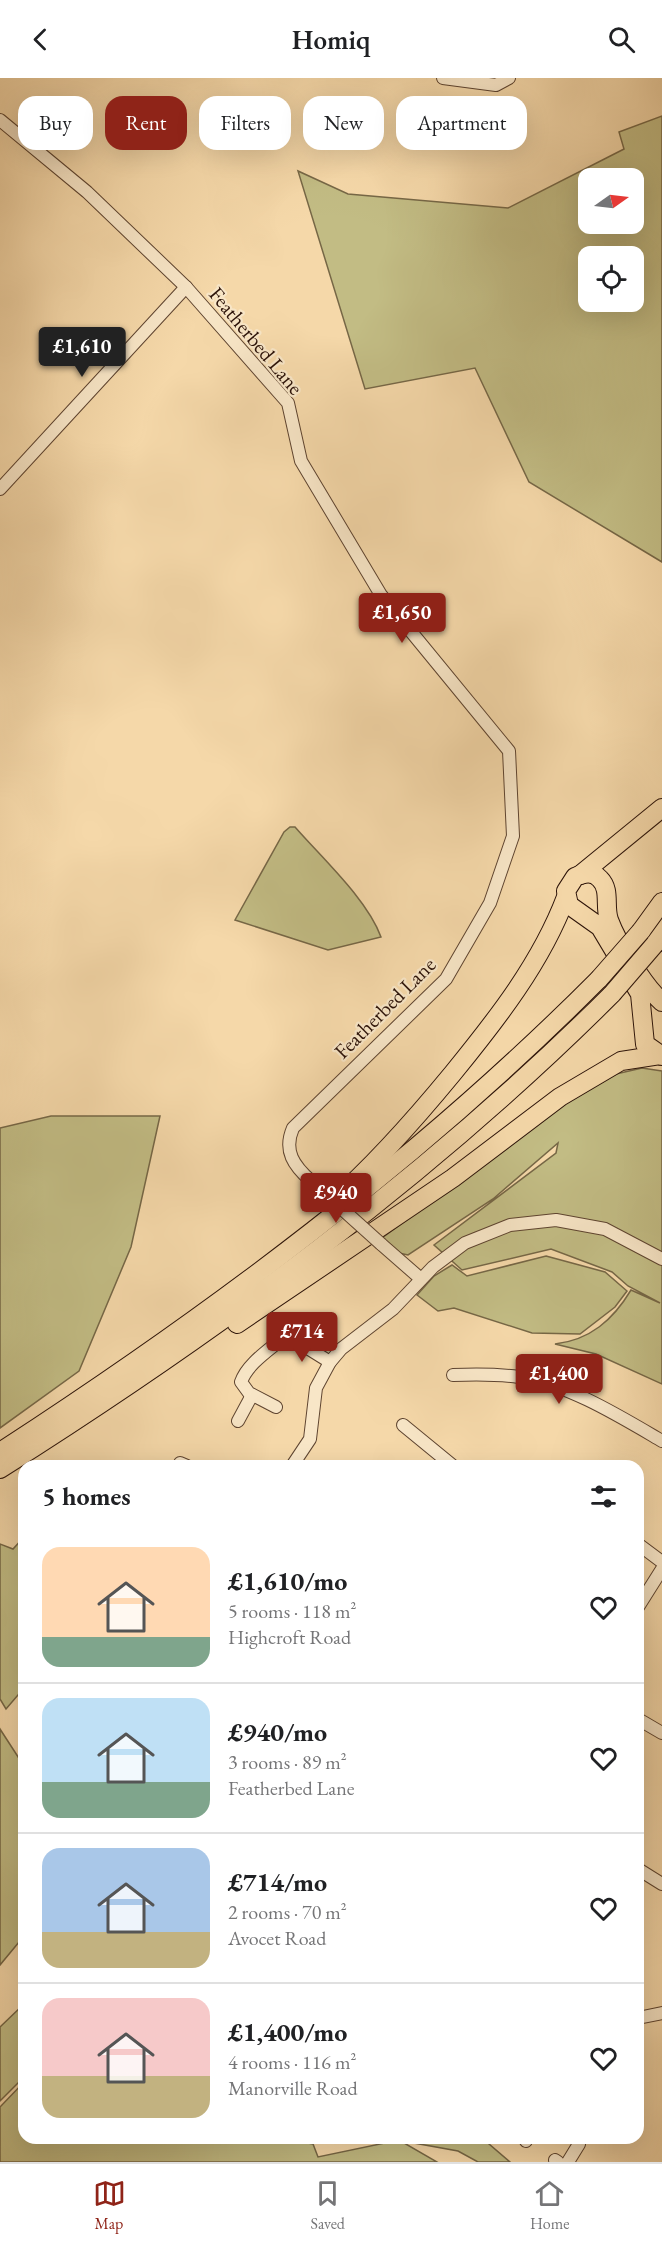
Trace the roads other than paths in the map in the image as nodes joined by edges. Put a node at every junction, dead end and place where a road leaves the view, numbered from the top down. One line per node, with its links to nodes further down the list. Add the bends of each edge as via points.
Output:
1 (443, 78): 2 (street, via 496,85)
2 (509, 78)
3 (0, 120): 4 (street, Featherbed Lane, via 87,192)
4 (186, 287): 5 (street); 15 (street, Featherbed Lane, bridge, via 288,403 301,461 381,595 509,751 513,836 490,903 446,979 293,1128 289,1144 296,1167)
5 (0, 489)
6 (662, 807): 7 (highway)
7 (580, 874): 8 (highway, via 569,883); 11 (highway, via 599,877 605,886 609,919 645,984)
8 (566, 897): 12 (highway, via 570,905 600,927 609,941 640,994 645,1044); 13 (highway, via 545,945 517,991 470,1052 424,1107)
9 (662, 902): 13 (highway, bridge, via 599,979 531,1047 429,1138)
10 (659, 940): 19 (highway, bridge, via 562,1044 316,1252)
11 (662, 1002)
12 (661, 1056): 19 (highway, via 621,1061 579,1084 453,1178 322,1268 129,1394)
13 (280, 1256): 24 (highway, via 197,1319)
14 (662, 1259): 15 (street, via 605,1230 572,1221 540,1220 476,1237)
15 (421, 1279): 16 (street, via 393,1309)
16 (330, 1362): 18 (street, via 283,1338 243,1375 243,1388); 25 (street, via 316,1388 310,1439)
17 (453, 1374): 23 (street, via 519,1377 548,1384)
18 (252, 1395): 20 (street); 21 (street)
19 (102, 1405): 27 (highway)
20 (276, 1407)
21 (240, 1422)
22 (403, 1425): 26 (street)
23 (662, 1441)
24 (0, 1452)
25 (296, 1460)
26 (446, 1460)
27 (0, 1469)
28 (644, 1548): 29 (street)
29 (662, 1562)
30 (662, 1569): 31 (street)
31 (644, 1598)
32 (644, 1722): 33 (street)
33 (662, 1733)
34 (644, 1873): 35 (street)
35 (662, 1884)
36 (662, 2013): 37 (street)
37 (644, 2017)
38 (579, 2144): 39 (street)
39 (568, 2162)

